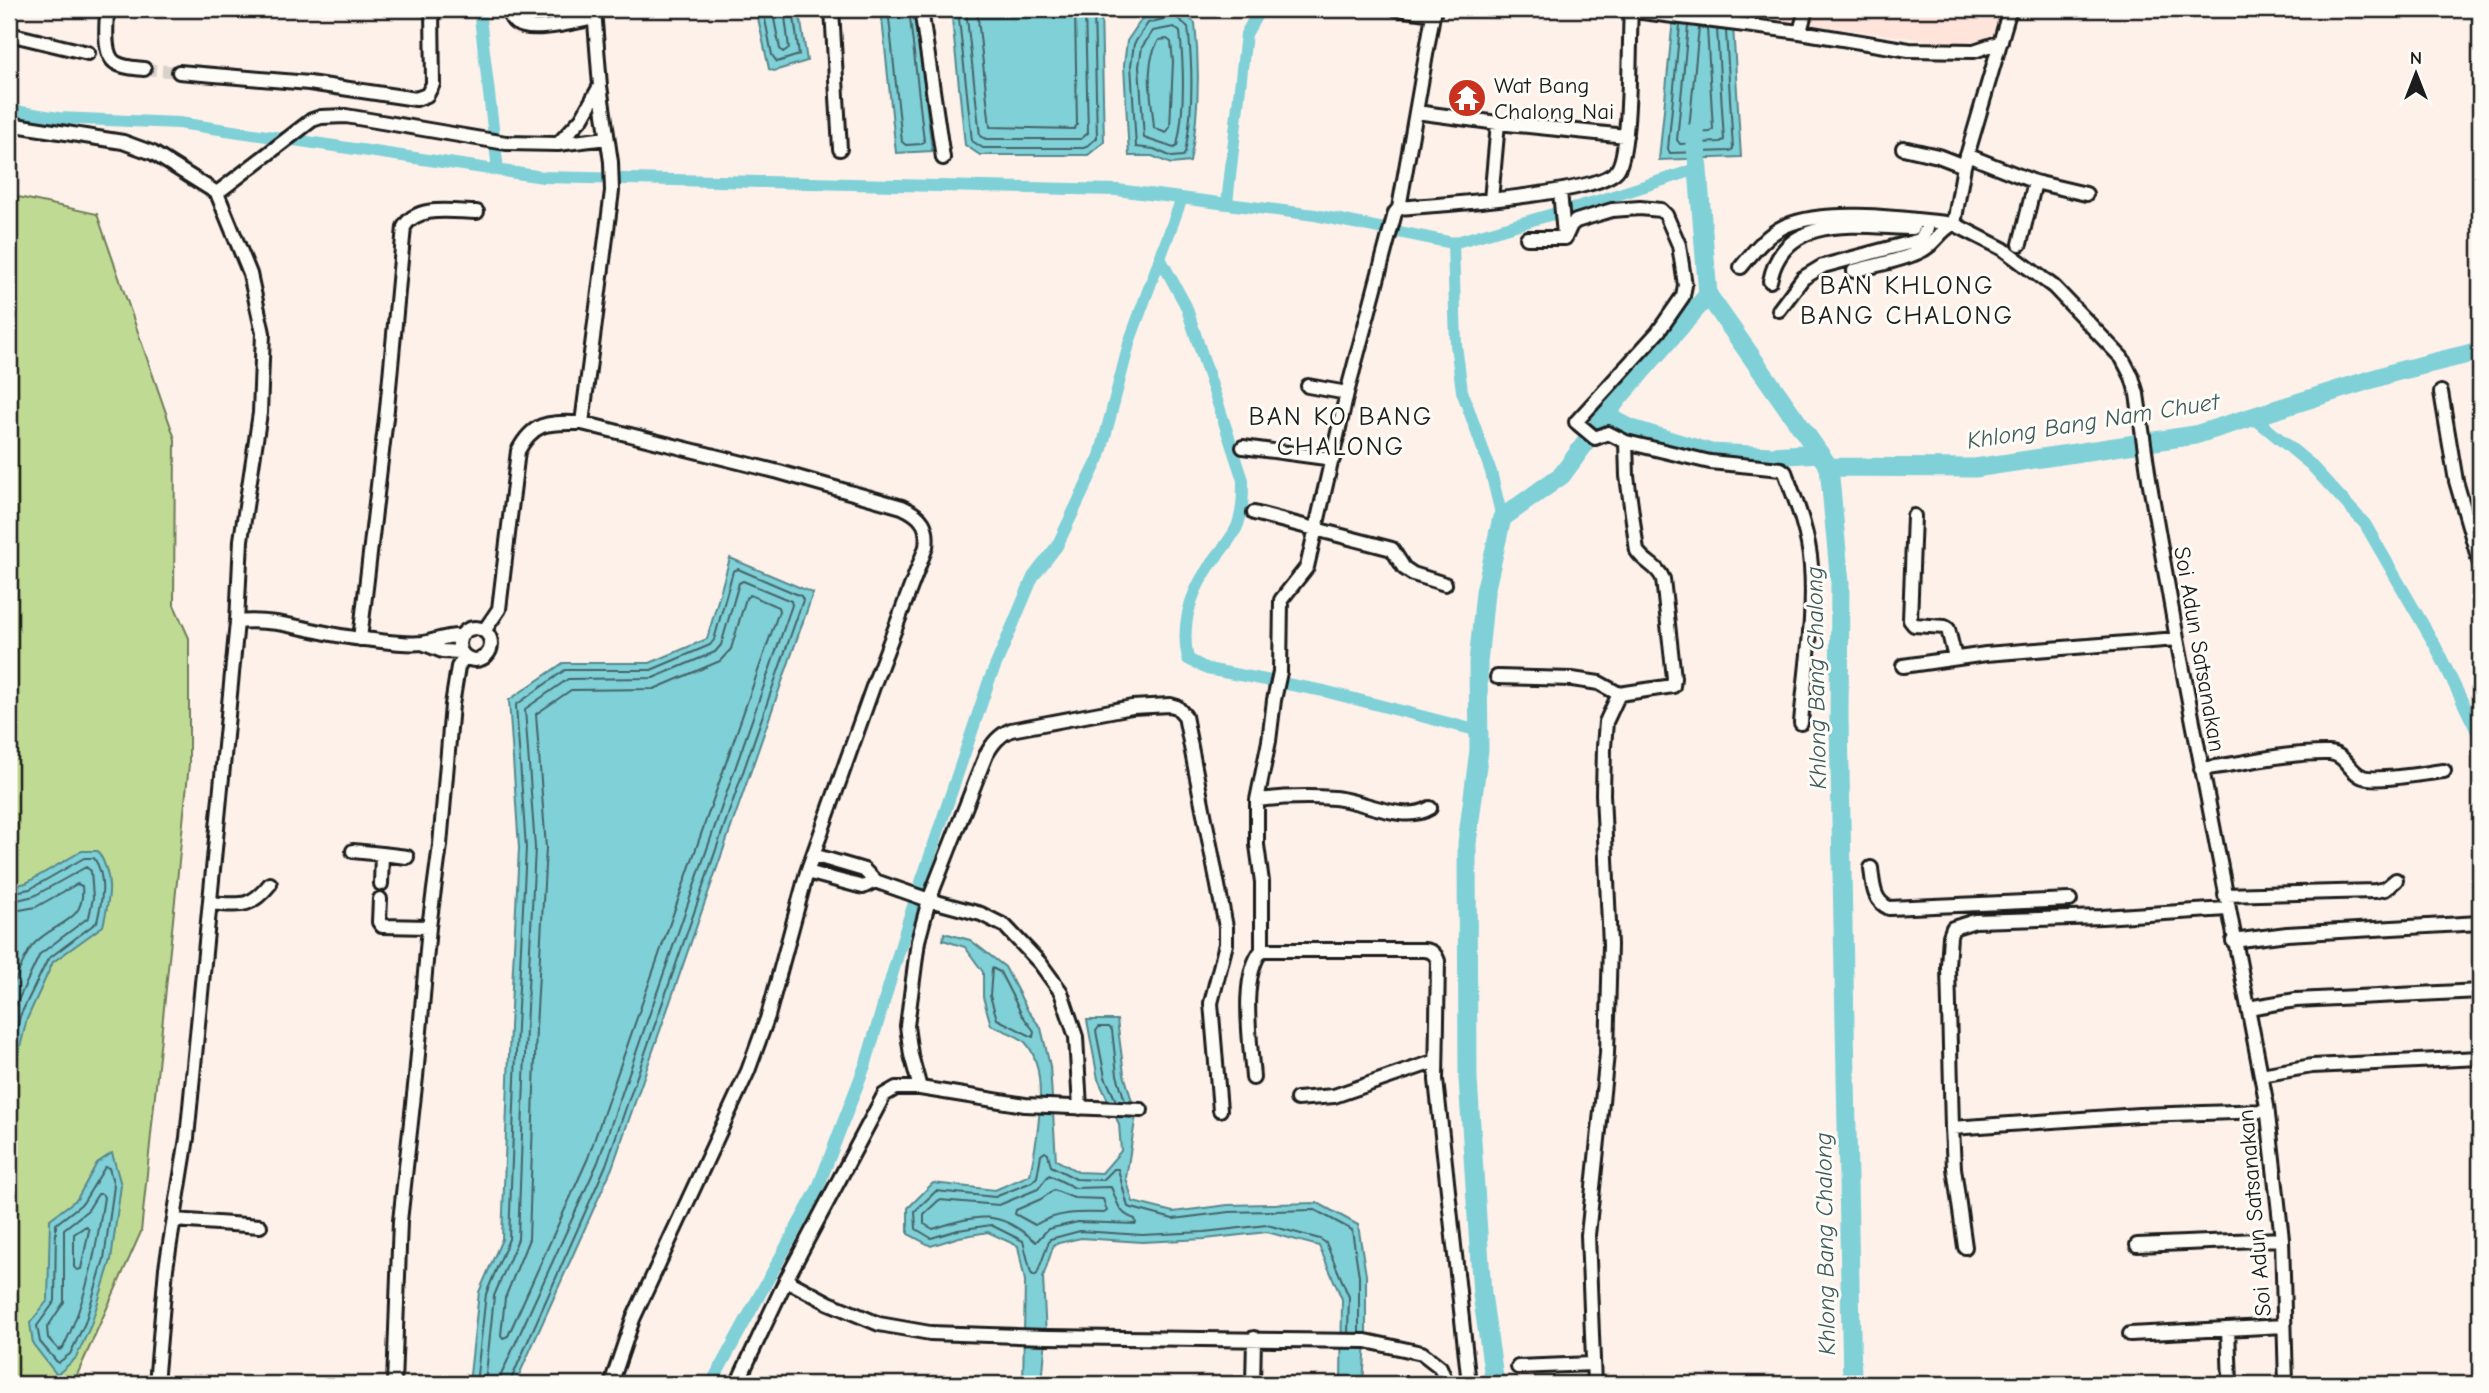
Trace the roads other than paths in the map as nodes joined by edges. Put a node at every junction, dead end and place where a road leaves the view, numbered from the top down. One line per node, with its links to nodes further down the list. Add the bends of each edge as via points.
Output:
1 (107, 9): 16 (street, via 112,60)
2 (432, 9): 17 (street, via 433,85 427,95 416,99 309,83)
3 (507, 9): 11 (street, via 513,21 524,26 549,26)
4 (832, 9): 26 (street)
5 (921, 9): 27 (street)
6 (1398, 9): 10 (street)
7 (1626, 9): 12 (street); 22 (street)
8 (1806, 9): 12 (street)
9 (2010, 9): 14 (street)
10 (1434, 11): 19 (street)
11 (594, 14): 18 (street)
12 (1800, 32): 14 (street, via 1909,50 1974,51)
13 (9, 34): 15 (street)
14 (2001, 42): 28 (street)
15 (88, 53)
16 (144, 69)
17 (179, 72)
18 (600, 86): 23 (street); 24 (street, via 582,118)
19 (1416, 112): 20 (street); 34 (street)
20 (1498, 123): 22 (street); 33 (street)
21 (9, 124): 31 (street, via 123,142 153,153)
22 (1626, 136): 30 (street, via 1614,174)
23 (607, 138): 24 (street); 49 (street, via 611,191)
24 (558, 144): 31 (street, via 506,143 346,116 321,117)
25 (1903, 148): 28 (street)
26 (840, 149)
27 (943, 158)
28 (1965, 161): 29 (street); 36 (street)
29 (2035, 182): 32 (street); 41 (street)
30 (1560, 191): 33 (street); 39 (street)
31 (218, 193): 58 (street, via 250,274 263,333 260,413 242,540)
32 (2086, 194)
33 (1491, 200): 34 (street)
34 (1397, 211): 48 (street)
35 (477, 212): 61 (street, via 431,211 404,227)
36 (1954, 223): 38 (street); 42 (street, via 1854,217 1799,221 1764,239); 62 (street, Soi Adun Satsanakan, via 2003,249 2054,287 2123,358 2137,394)
37 (1927, 229): 38 (street); 44 (street, via 1830,226 1801,233 1774,264); 45 (street, via 1920,240 1824,266 1803,278)
38 (1941, 231): 43 (street, via 1919,252)
39 (1564, 236): 40 (street); 50 (street, via 1573,223 1612,210 1661,210 1679,245 1683,296 1658,332 1576,422 1595,438 1608,433)
40 (1527, 238)
41 (2020, 244)
42 (1741, 267)
43 (1854, 271)
44 (1770, 281)
45 (1779, 310)
46 (1308, 386): 48 (street)
47 (2441, 392): 56 (street, via 2456,481)
48 (1347, 393): 52 (street)
49 (582, 423): 59 (street, via 539,425 518,451 499,609); 76 (street, via 902,507 926,526 926,547)
50 (1626, 442): 68 (street, via 1637,551 1663,579 1674,678 1673,686); 69 (street, via 1710,462 1785,472 1811,565)
51 (1243, 447): 52 (street)
52 (1333, 459): 55 (street)
53 (1254, 513): 55 (street)
54 (1914, 516): 65 (street, via 1910,620 1914,625 1948,629)
55 (1317, 531): 57 (street, via 1392,549 1413,574); 72 (street, via 1307,567 1281,600 1280,672)
56 (2480, 564)
57 (1446, 584)
58 (237, 622): 61 (street, via 276,622); 88 (street)
59 (484, 631): 60 (street, via 474,628); 64 (street, via 491,640 487,655 479,660)
60 (460, 636): 63 (street); 64 (street)
61 (360, 639): 63 (street)
62 (2176, 639): 65 (street); 70 (street, Soi Adun Satsanakan)
63 (422, 643): 64 (street)
64 (462, 654): 91 (street, via 452,705)
65 (1955, 658): 66 (street)
66 (1903, 666)
67 (1497, 677): 68 (street, via 1573,679 1599,683)
68 (1619, 694): 117 (street, via 1606,722 1604,747 1610,945 1607,1054 1588,1235)
69 (1801, 723)
70 (2201, 769): 71 (street, via 2331,753 2359,775 2372,779); 84 (street, Soi Adun Satsanakan)
71 (2444, 771)
72 (1257, 800): 73 (street, via 1303,796 1338,798 1383,810 1415,813); 93 (street)
73 (1430, 808)
74 (353, 851): 75 (street)
75 (382, 854): 77 (street); 83 (street)
76 (813, 855): 79 (street); 81 (street, via 864,870)
77 (407, 857)
78 (1871, 868): 87 (street, via 1876,895 1889,908)
79 (807, 872): 81 (street, via 863,887); 121 (street, via 768,1016 748,1071 633,1318)
80 (2396, 880): 84 (street, via 2375,891)
81 (875, 881): 86 (street)
82 (270, 884): 88 (street, via 247,904)
83 (381, 884)
84 (2225, 895): 89 (street, Soi Adun Satsanakan)
85 (380, 899): 91 (street, via 382,926)
86 (925, 899): 100 (street, via 907,1026); 102 (street, via 981,914 1005,926 1040,963 1061,992 1076,1037); 104 (street, via 986,755 1003,734 1132,707 1177,707 1185,716 1226,928 1211,1003)
87 (2070, 900)
88 (210, 903): 107 (street, via 187,1138)
89 (2227, 909): 92 (street, Soi Adun Satsanakan); 106 (street, via 1975,921 1953,928 1948,966)
90 (2480, 923): 92 (street)
91 (429, 927): 120 (street, via 400,1221)
92 (2233, 941): 95 (street, Soi Adun Satsanakan)
93 (1262, 950): 97 (street, via 1434,953 1438,961); 99 (street, via 1255,958 1250,980)
94 (2480, 991): 95 (street, via 2296,1000)
95 (2248, 1008): 98 (street, Soi Adun Satsanakan)
96 (2480, 1058): 98 (street, via 2312,1066)
97 (1436, 1061): 101 (street, via 1334,1096); 125 (street)
98 (2261, 1075): 105 (street, Soi Adun Satsanakan)
99 (1253, 1078)
100 (920, 1088): 102 (street, via 1025,1105); 112 (street, via 896,1088 884,1095)
101 (1297, 1099)
102 (1080, 1108): 103 (street)
103 (1141, 1110)
104 (1220, 1110)
105 (2267, 1111): 106 (street); 109 (street, Soi Adun Satsanakan)
106 (1952, 1128): 111 (street)
107 (174, 1220): 108 (street); 119 (street)
108 (260, 1226)
109 (2282, 1239): 110 (street); 113 (street, Soi Adun Satsanakan)
110 (2137, 1245)
111 (1965, 1247)
112 (786, 1280): 116 (street, via 879,1324 930,1333); 122 (street)
113 (2284, 1326): 114 (street); 128 (street, Soi Adun Satsanakan)
114 (2228, 1329): 115 (street); 127 (street)
115 (2130, 1334)
116 (1254, 1338): 123 (street); 124 (street, via 1366,1341 1422,1353 1440,1367)
117 (1592, 1364): 118 (street); 126 (street)
118 (1518, 1367)
119 (156, 1384)
120 (394, 1384)
121 (611, 1384)
122 (737, 1384)
123 (1253, 1384)
124 (1447, 1384)
125 (1469, 1384)
126 (1594, 1384)
127 (2230, 1384)
128 (2286, 1384)

